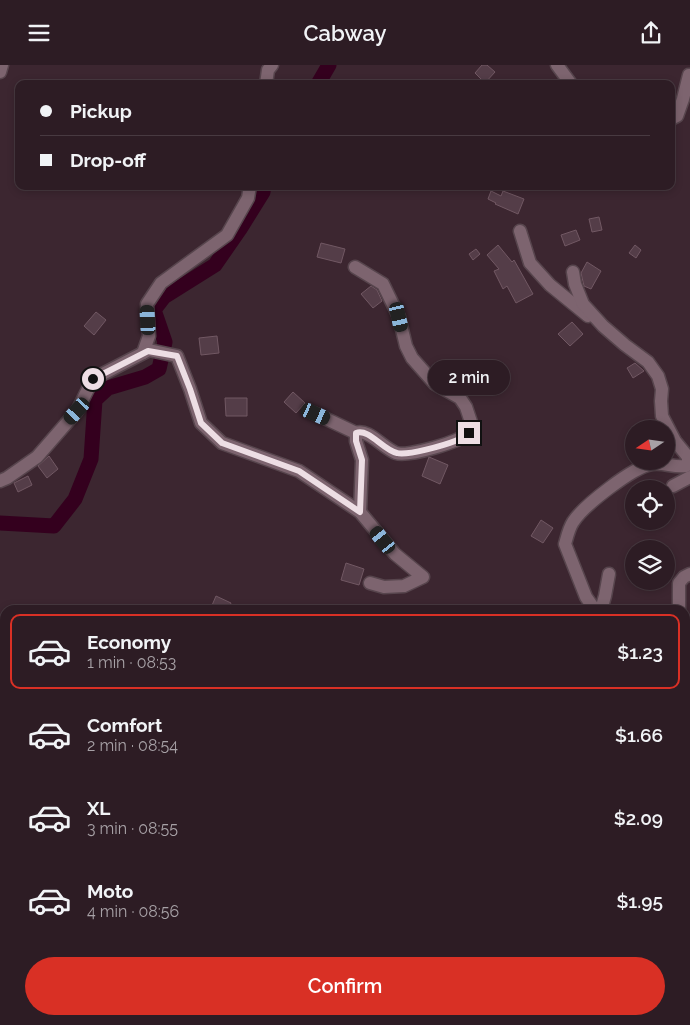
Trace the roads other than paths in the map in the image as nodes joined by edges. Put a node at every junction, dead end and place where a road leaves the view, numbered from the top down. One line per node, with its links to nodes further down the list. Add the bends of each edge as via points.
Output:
1 (2, 65): 4 (street)
2 (272, 65): 6 (street)
3 (557, 65): 7 (street)
4 (0, 72)
5 (690, 75): 8 (street)
6 (267, 80)
7 (568, 80)
8 (675, 117)
9 (249, 190): 14 (street, via 227,235 161,283 147,304 149,336)
10 (520, 231): 13 (street, via 530,263 550,285)
11 (355, 267): 16 (street, via 383,284 399,317 412,358 435,384 460,398 472,425 469,433 454,441 398,454 366,432)
12 (573, 272): 13 (street, via 574,284 583,304)
13 (603, 326): 17 (street, via 648,362 658,376 662,389 662,416)
14 (146, 352): 19 (street, via 93,379 77,411 37,457); 21 (street, via 177,356 201,423 222,443 299,471)
15 (316, 414): 16 (street)
16 (356, 433): 21 (street, via 362,460)
17 (689, 463): 25 (street, via 676,467 650,464 638,469 592,501 572,523 565,544)
18 (690, 477): 20 (street)
19 (0, 481)
20 (675, 485)
21 (360, 512): 24 (street, via 394,554 424,577 404,586 384,587)
22 (609, 574): 26 (street)
23 (690, 574): 27 (street, via 679,583)
24 (370, 583)
25 (592, 605)
26 (602, 605)
27 (679, 605)

